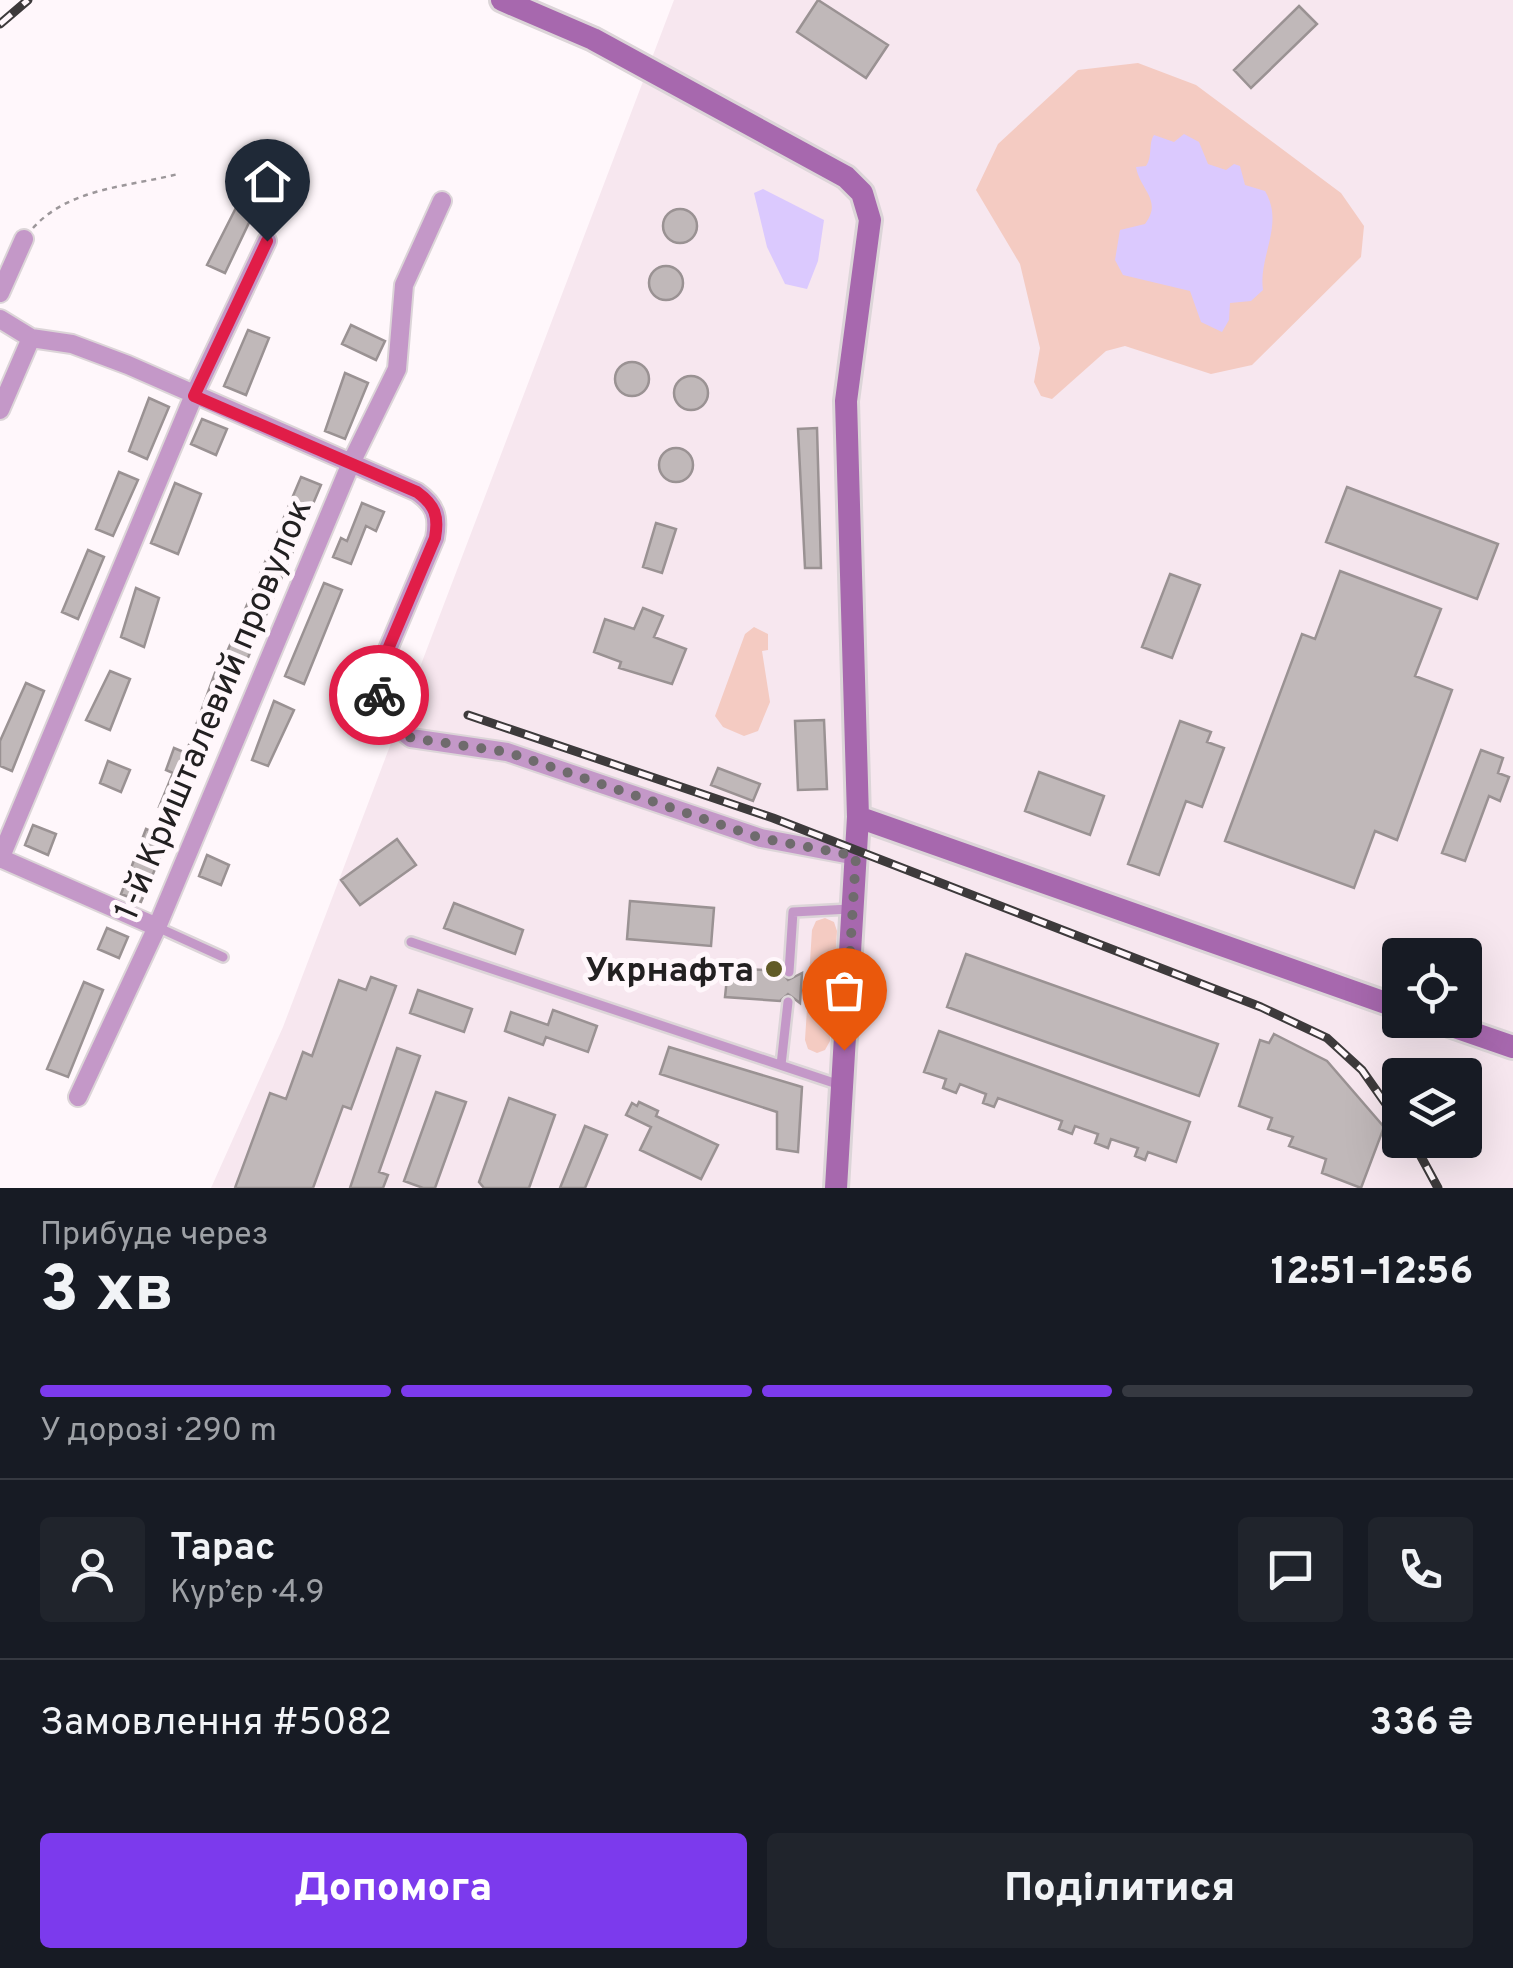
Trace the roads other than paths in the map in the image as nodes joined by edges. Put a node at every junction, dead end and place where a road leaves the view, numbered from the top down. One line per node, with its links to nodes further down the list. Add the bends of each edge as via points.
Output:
1 (502, 0): 11 (main road, via 593,38 827,166 862,193 870,220 846,401)
2 (442, 200): 10 (street, 1-й Кришталевий провулок, via 404,284 397,369)
3 (24, 239): 5 (street)
4 (267, 241): 8 (street)
5 (0, 293)
6 (2, 317): 7 (street)
7 (30, 338): 8 (street, via 72,344); 9 (street)
8 (194, 396): 10 (street); 13 (street)
9 (0, 410)
10 (351, 464): 12 (street, via 417,492 438,518 380,668 379,698 390,720 411,738 507,752 760,838); 15 (street, 1-й Кришталевий провулок)
11 (858, 817): 12 (main road); 20 (main road)
12 (856, 856): 14 (main road)
13 (0, 859): 15 (street)
14 (853, 908): 18 (lane, via 793,912); 24 (main road)
15 (157, 927): 17 (lane); 25 (street, 1-й Кришталевий провулок)
16 (411, 942): 23 (lane)
17 (222, 956)
18 (790, 972)
19 (788, 1002): 23 (lane)
20 (1382, 1002)
21 (1482, 1037): 22 (main road)
22 (1513, 1048)
23 (781, 1065): 24 (lane)
24 (842, 1085): 26 (main road)
25 (78, 1097)
26 (836, 1188)

